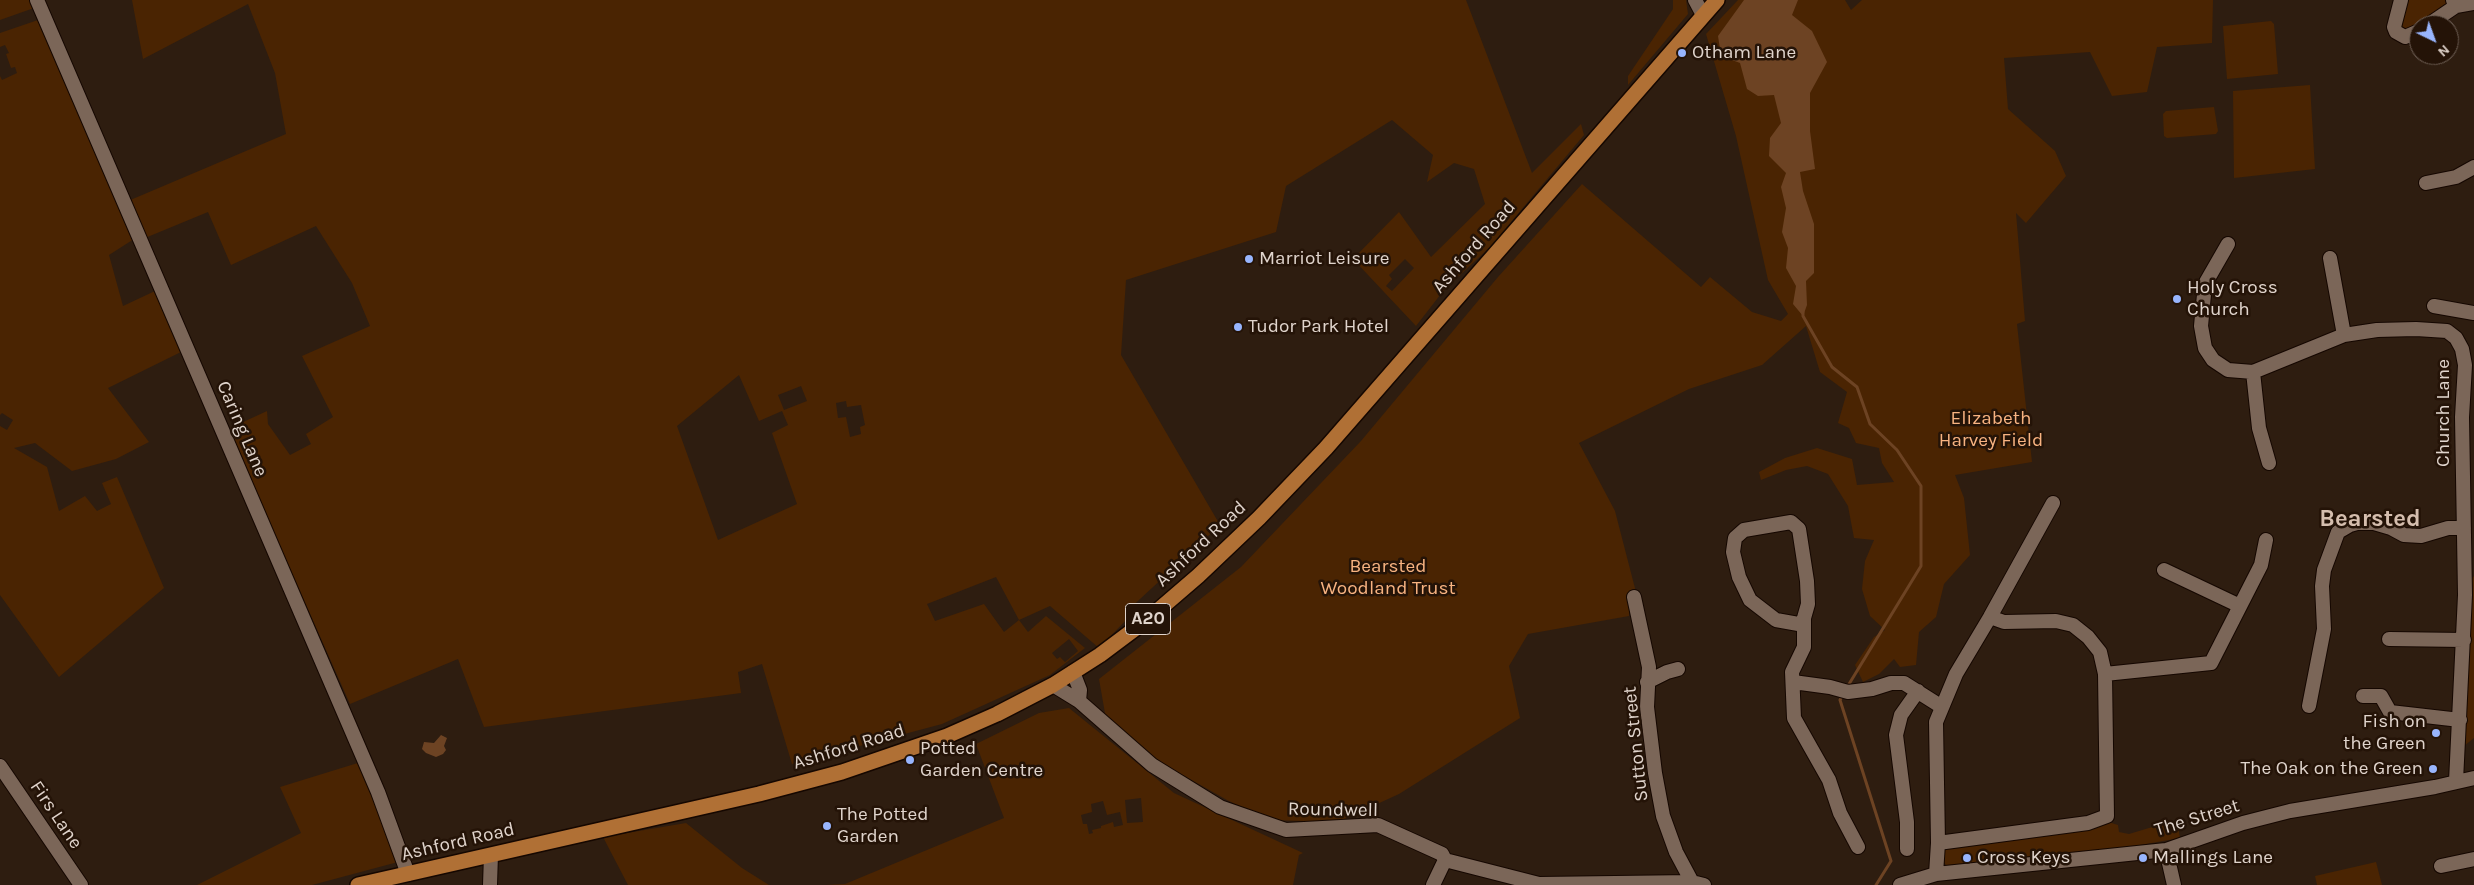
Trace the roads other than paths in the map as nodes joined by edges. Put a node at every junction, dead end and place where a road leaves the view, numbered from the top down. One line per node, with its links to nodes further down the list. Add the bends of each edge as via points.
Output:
1 (37, 0): 55 (street, Caring Lane, via 378,792)
2 (1695, 0): 7 (street)
3 (1716, 0): 7 (main road, Ashford Road / A20)
4 (2401, 0): 9 (street, via 2394,27 2405,37)
5 (2455, 3): 6 (street); 8 (street)
6 (2474, 3)
7 (1703, 15): 33 (main road, Ashford Road / A20, via 1356,415 1288,488 1170,600)
8 (2440, 15)
9 (2409, 35)
10 (2474, 167): 11 (street, via 2456,177)
11 (2426, 183)
12 (2228, 244): 18 (street, Church Lane, via 2205,284 2202,338 2205,348 2218,364 2236,372)
13 (2330, 258): 16 (street)
14 (2434, 306): 15 (street)
15 (2474, 313)
16 (2344, 335): 17 (street, Church Lane, via 2377,330 2447,331 2460,343); 18 (street, Church Lane)
17 (2469, 362): 19 (street, Church Lane)
18 (2253, 372): 20 (street, via 2259,428)
19 (2468, 417): 22 (street, Church Lane)
20 (2269, 464)
21 (2053, 503): 28 (street)
22 (2467, 539): 25 (street, Church Lane); 41 (street, via 2448,528 2421,536 2404,535 2374,523 2357,523 2338,532 2324,570 2324,629)
23 (2266, 540): 27 (street, via 2261,565)
24 (2164, 570): 27 (street)
25 (2469, 571): 31 (street, Church Lane)
26 (1634, 597): 35 (street, Sutton Street, via 1649,667)
27 (2240, 606): 34 (street, via 2211,663)
28 (1990, 617): 34 (street, via 2004,622 2056,621 2074,625 2100,652); 42 (street, via 1956,674)
29 (1804, 625): 29 (street, via 1776,620 1750,600 1739,577 1733,552 1735,538 1744,530 1791,522 1799,529 1807,581 1808,604); 36 (street, via 1804,647 1792,672)
30 (2389, 639): 31 (street)
31 (2464, 640): 43 (street, Church Lane)
32 (1678, 669): 35 (street)
33 (1073, 672): 37 (main road, Ashford Road / A20); 40 (street, via 1080,690)
34 (2105, 674): 47 (street, via 2107,816 2088,822)
35 (1647, 682): 57 (street, Sutton Street, via 1654,773 1663,816 1676,852)
36 (1793, 682): 38 (street, via 1830,686 1848,692 1904,683); 48 (street, via 1794,718 1829,780 1840,813)
37 (1053, 684): 40 (street, Roundwell); 51 (main road, Ashford Road / A20, via 947,736 842,772)
38 (1918, 692): 42 (street); 49 (street, via 1901,715 1896,735 1907,822)
39 (2364, 696): 43 (street, via 2381,696 2390,712)
40 (1079, 701): 53 (street, Roundwell, via 1152,765 1220,807 1286,830 1378,825 1442,854)
41 (2309, 706)
42 (1942, 707): 47 (street, via 1936,722)
43 (2460, 720): 46 (street, Church Lane)
44 (0, 766): 58 (street, Firs Lane)
45 (2474, 778): 46 (street, The Street)
46 (2456, 781): 50 (street, The Street, via 2435,788 2290,811 2242,822)
47 (1938, 843): 56 (street)
48 (1858, 847)
49 (1907, 849)
50 (2166, 850): 56 (street, The Street); 63 (street)
51 (491, 855): 55 (main road, Ashford Road / A20); 60 (street)
52 (2474, 859): 54 (street)
53 (1445, 860): 57 (street, Roundwell, via 1539,884); 61 (street)
54 (2441, 866)
55 (408, 874): 59 (main road, Ashford Road / A20)
56 (1936, 874): 62 (street, The Street)
57 (1698, 884)
58 (81, 885)
59 (358, 885)
60 (490, 885)
61 (1433, 885)
62 (1900, 885)
63 (2174, 885)

